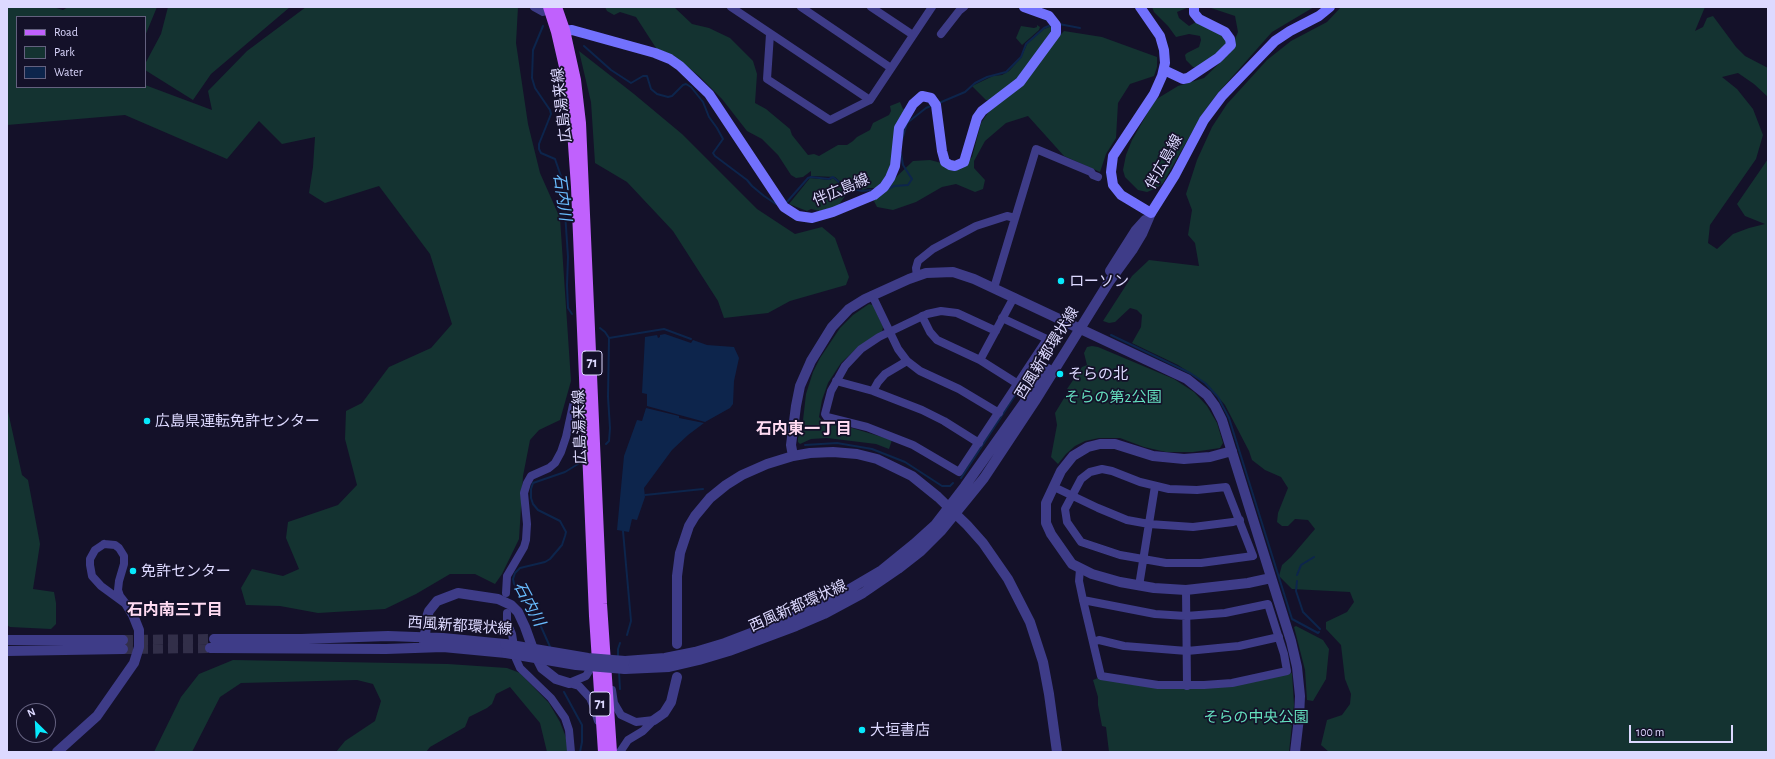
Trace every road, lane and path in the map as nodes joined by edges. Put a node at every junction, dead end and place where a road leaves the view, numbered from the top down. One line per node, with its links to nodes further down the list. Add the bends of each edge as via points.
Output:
1 (534, 7): 11 (street, via 543,12)
2 (731, 7): 13 (street)
3 (801, 7): 16 (street)
4 (871, 7): 15 (street)
5 (932, 7): 15 (street)
6 (964, 7): 14 (street)
7 (1024, 7): 12 (main road, 伴広島線, via 1049,16 1055,24 1056,33 1020,82 982,111 977,118 964,162 950,166 944,159 936,104 931,98 919,98 898,131 895,166 890,178 879,192 824,216 803,217 784,207 709,94 680,66 655,53 572,30)
8 (1140, 7): 17 (main road, 伴広島線, via 1162,41)
9 (1194, 7): 17 (main road, via 1194,13 1199,19 1225,32 1231,45 1218,58 1188,78 1183,79)
10 (1330, 7): 20 (main road, 伴広島線, via 1275,42 1222,96 1204,120 1175,176)
11 (553, 8): 12 (main road, 広島湯来線 / 71)
12 (560, 31): 36 (main road, 広島湯来線 / 71, via 570,102)
13 (770, 34): 18 (street); 18 (street, via 767,79 793,97 830,120)
14 (940, 34)
15 (913, 35): 16 (street)
16 (891, 68): 18 (street)
17 (1164, 70): 20 (main road, 伴広島線, via 1154,94 1114,153 1111,165 1112,180 1117,190 1125,198)
18 (870, 100)
19 (1098, 177): 21 (street, via 1036,149)
20 (1151, 213): 28 (street, 西風新都環状線, via 1136,230)
21 (1015, 218): 22 (street, via 1007,216 976,226 933,249 918,261); 23 (street)
22 (917, 276): 23 (street, via 933,272 953,272); 24 (street)
23 (994, 288): 25 (street)
24 (872, 295): 30 (street); 40 (street, via 849,309 837,321 807,368 796,406)
25 (1014, 297): 27 (street); 28 (street)
26 (922, 316): 29 (street, via 936,312 953,312); 30 (street); 31 (street, via 937,340)
27 (1002, 318): 29 (street); 34 (street, via 1047,339)
28 (1078, 327): 39 (street, via 1179,375 1201,389 1217,410); 44 (street, 西風新都環状線, via 1017,429 984,478)
29 (996, 331): 31 (street)
30 (889, 332): 32 (street); 33 (street, via 861,349 845,366)
31 (980, 360): 34 (street)
32 (907, 361): 35 (street, via 885,374); 37 (street, via 920,371 959,389)
33 (836, 381): 35 (street); 38 (street, via 826,407 825,414 828,417 867,427 913,445 959,472)
34 (1018, 384): 37 (street)
35 (873, 392): 38 (street, via 933,415)
36 (589, 398): 52 (street, via 576,400 573,405 566,437 555,463 531,476 527,483 524,493 526,540 507,576); 57 (main road, 広島湯来線 / 71); 67 (main road, 広島湯来線 / 71)
37 (999, 413): 38 (street)
38 (979, 443)
39 (1232, 450): 42 (street, via 1203,458 1174,459 1153,456 1115,444 1094,445 1077,452 1068,461); 49 (street)
40 (793, 456): 44 (street, via 833,452 877,459 912,476); 62 (street, via 767,464 734,480 710,498 695,516 685,536 678,562)
41 (1155, 486): 43 (street, via 1102,469 1083,476); 45 (street, via 1190,490 1226,487); 46 (street)
42 (1054, 487): 43 (street); 48 (street, via 1046,503 1046,523 1064,555)
43 (1071, 495): 46 (street, via 1128,520); 47 (street, via 1065,516 1079,540 1108,552)
44 (952, 510): 68 (street, 西風新都環状線, via 892,562 819,606 762,630 703,650); 68 (street, 西風新都環状線, via 932,541 898,569 854,598 796,626 699,660 669,666); 79 (street, via 968,525 996,560 1025,611 1046,678)
45 (1240, 520): 46 (street, via 1193,527); 47 (street, via 1253,556 1201,564)
46 (1149, 524): 47 (street)
47 (1142, 560): 50 (street)
48 (1080, 569): 50 (street); 53 (street, via 1078,576)
49 (1271, 578): 51 (street, via 1248,584); 80 (street, via 1293,650 1298,676 1300,710)
50 (1139, 586): 51 (street)
51 (1186, 590): 56 (street)
52 (506, 593)
53 (1083, 600): 56 (street, via 1125,610); 61 (street)
54 (127, 605): 54 (street, via 92,576 90,559 95,550 104,544 114,545 124,556 118,590); 74 (street, via 139,630 139,647 134,662 97,716)
55 (507, 613): 75 (street, via 507,622 520,668 551,698 565,718)
56 (1186, 616): 58 (street, via 1225,613 1268,604); 66 (street)
57 (604, 628): 72 (street, via 617,709 621,715 631,720); 77 (main road, 広島湯来線 / 71)
58 (1279, 637): 66 (street, via 1238,646); 71 (street, via 1287,671 1232,683)
59 (424, 638): 63 (street, 西風新都環状線); 64 (street); 64 (street, 西風新都環状線, via 388,636 212,644); 70 (street, via 429,611 442,598 458,593 498,599 511,605 520,616 542,668 556,679)
60 (7, 640): 65 (street, via 123,645)
61 (1093, 642): 66 (street, via 1099,640 1139,648); 71 (street, via 1101,676 1158,685)
62 (677, 644)
63 (506, 648): 64 (street, 西風新都環状線); 68 (street, 西風新都環状線, bridge, via 601,668)
64 (424, 649)
65 (7, 651)
66 (1187, 651): 71 (street)
67 (597, 657): 70 (street, via 586,676); 73 (main road, 広島湯来線 / 71)
68 (625, 665)
69 (677, 677): 72 (street, via 671,702 664,713)
70 (569, 683): 73 (street, via 579,686 592,702)
71 (1187, 686)
72 (654, 720): 78 (street, via 628,740)
73 (602, 737): 76 (main road, 広島湯来線 / 71)
74 (57, 752)
75 (571, 752)
76 (603, 752)
77 (612, 752)
78 (620, 752)
79 (1057, 752)
80 (1295, 752)

